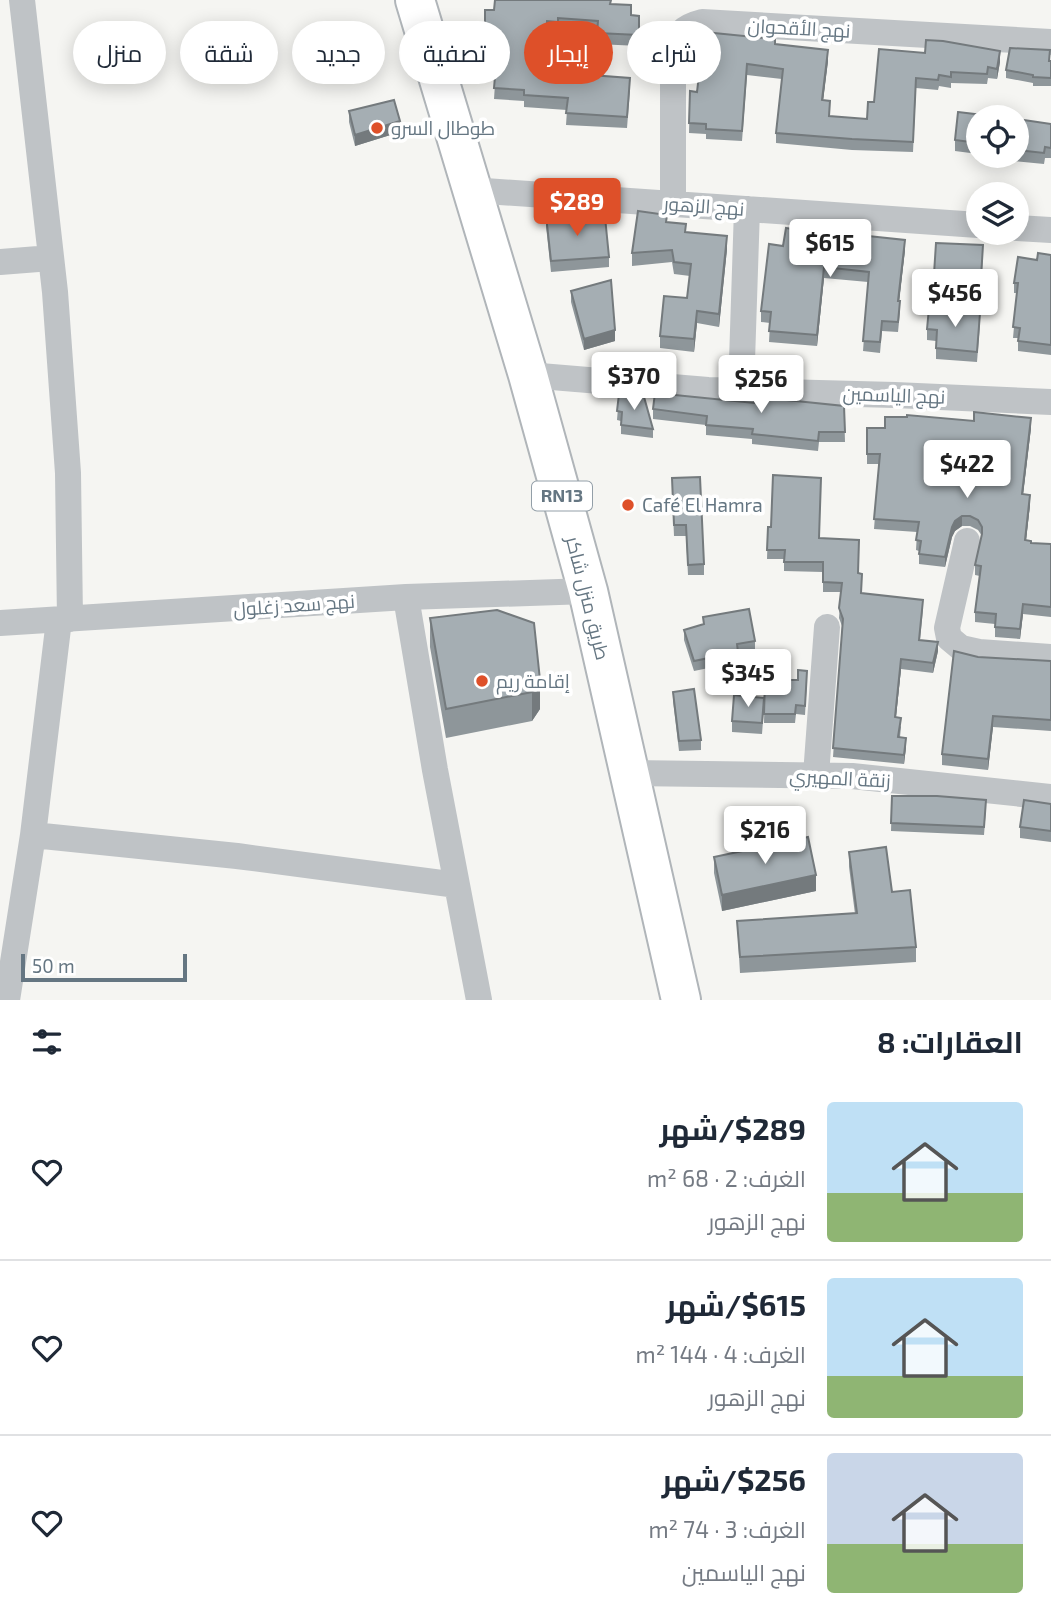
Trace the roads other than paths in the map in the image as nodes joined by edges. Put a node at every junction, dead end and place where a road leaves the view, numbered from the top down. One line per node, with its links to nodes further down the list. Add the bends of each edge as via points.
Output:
1 (22, 0): 10 (street)
2 (415, 0): 4 (main road, طريق منزل شاكر / RN13)
3 (1051, 42): 5 (street, نهج الأقحوان, via 702,22 687,26 673,51)
4 (471, 190): 5 (street, نهج الزهور); 12 (main road, طريق منزل شاكر / RN13)
5 (673, 204): 6 (street, نهج الزهور)
6 (747, 209): 7 (street, نهج الزهور); 13 (street)
7 (966, 224)
8 (1029, 229): 9 (street)
9 (1051, 230)
10 (51, 258): 11 (street); 18 (street, via 68,472)
11 (0, 262)
12 (528, 375): 13 (street, نهج الياسمين); 16 (main road, طريق منزل شاكر / RN13)
13 (741, 391): 14 (street, نهج الياسمين)
14 (1051, 402)
15 (967, 541): 21 (street, via 947,628 949,638 961,649)
16 (588, 591): 17 (street, نهج سعد زغلول); 22 (main road, طريق منزل شاكر / RN13)
17 (406, 597): 18 (street, نهج سعد زغلول); 26 (street)
18 (64, 619): 19 (street, نهج سعد زغلول); 25 (street)
19 (0, 622)
20 (827, 627): 23 (street)
21 (1051, 657)
22 (629, 773): 23 (street, زنقة المهيري); 29 (main road, طريق منزل شاكر / RN13)
23 (816, 775): 24 (street, زنقة المهيري)
24 (1051, 797)
25 (33, 835): 26 (street); 27 (street)
26 (457, 885): 28 (street)
27 (7, 1000)
28 (479, 1000)
29 (681, 1000)

